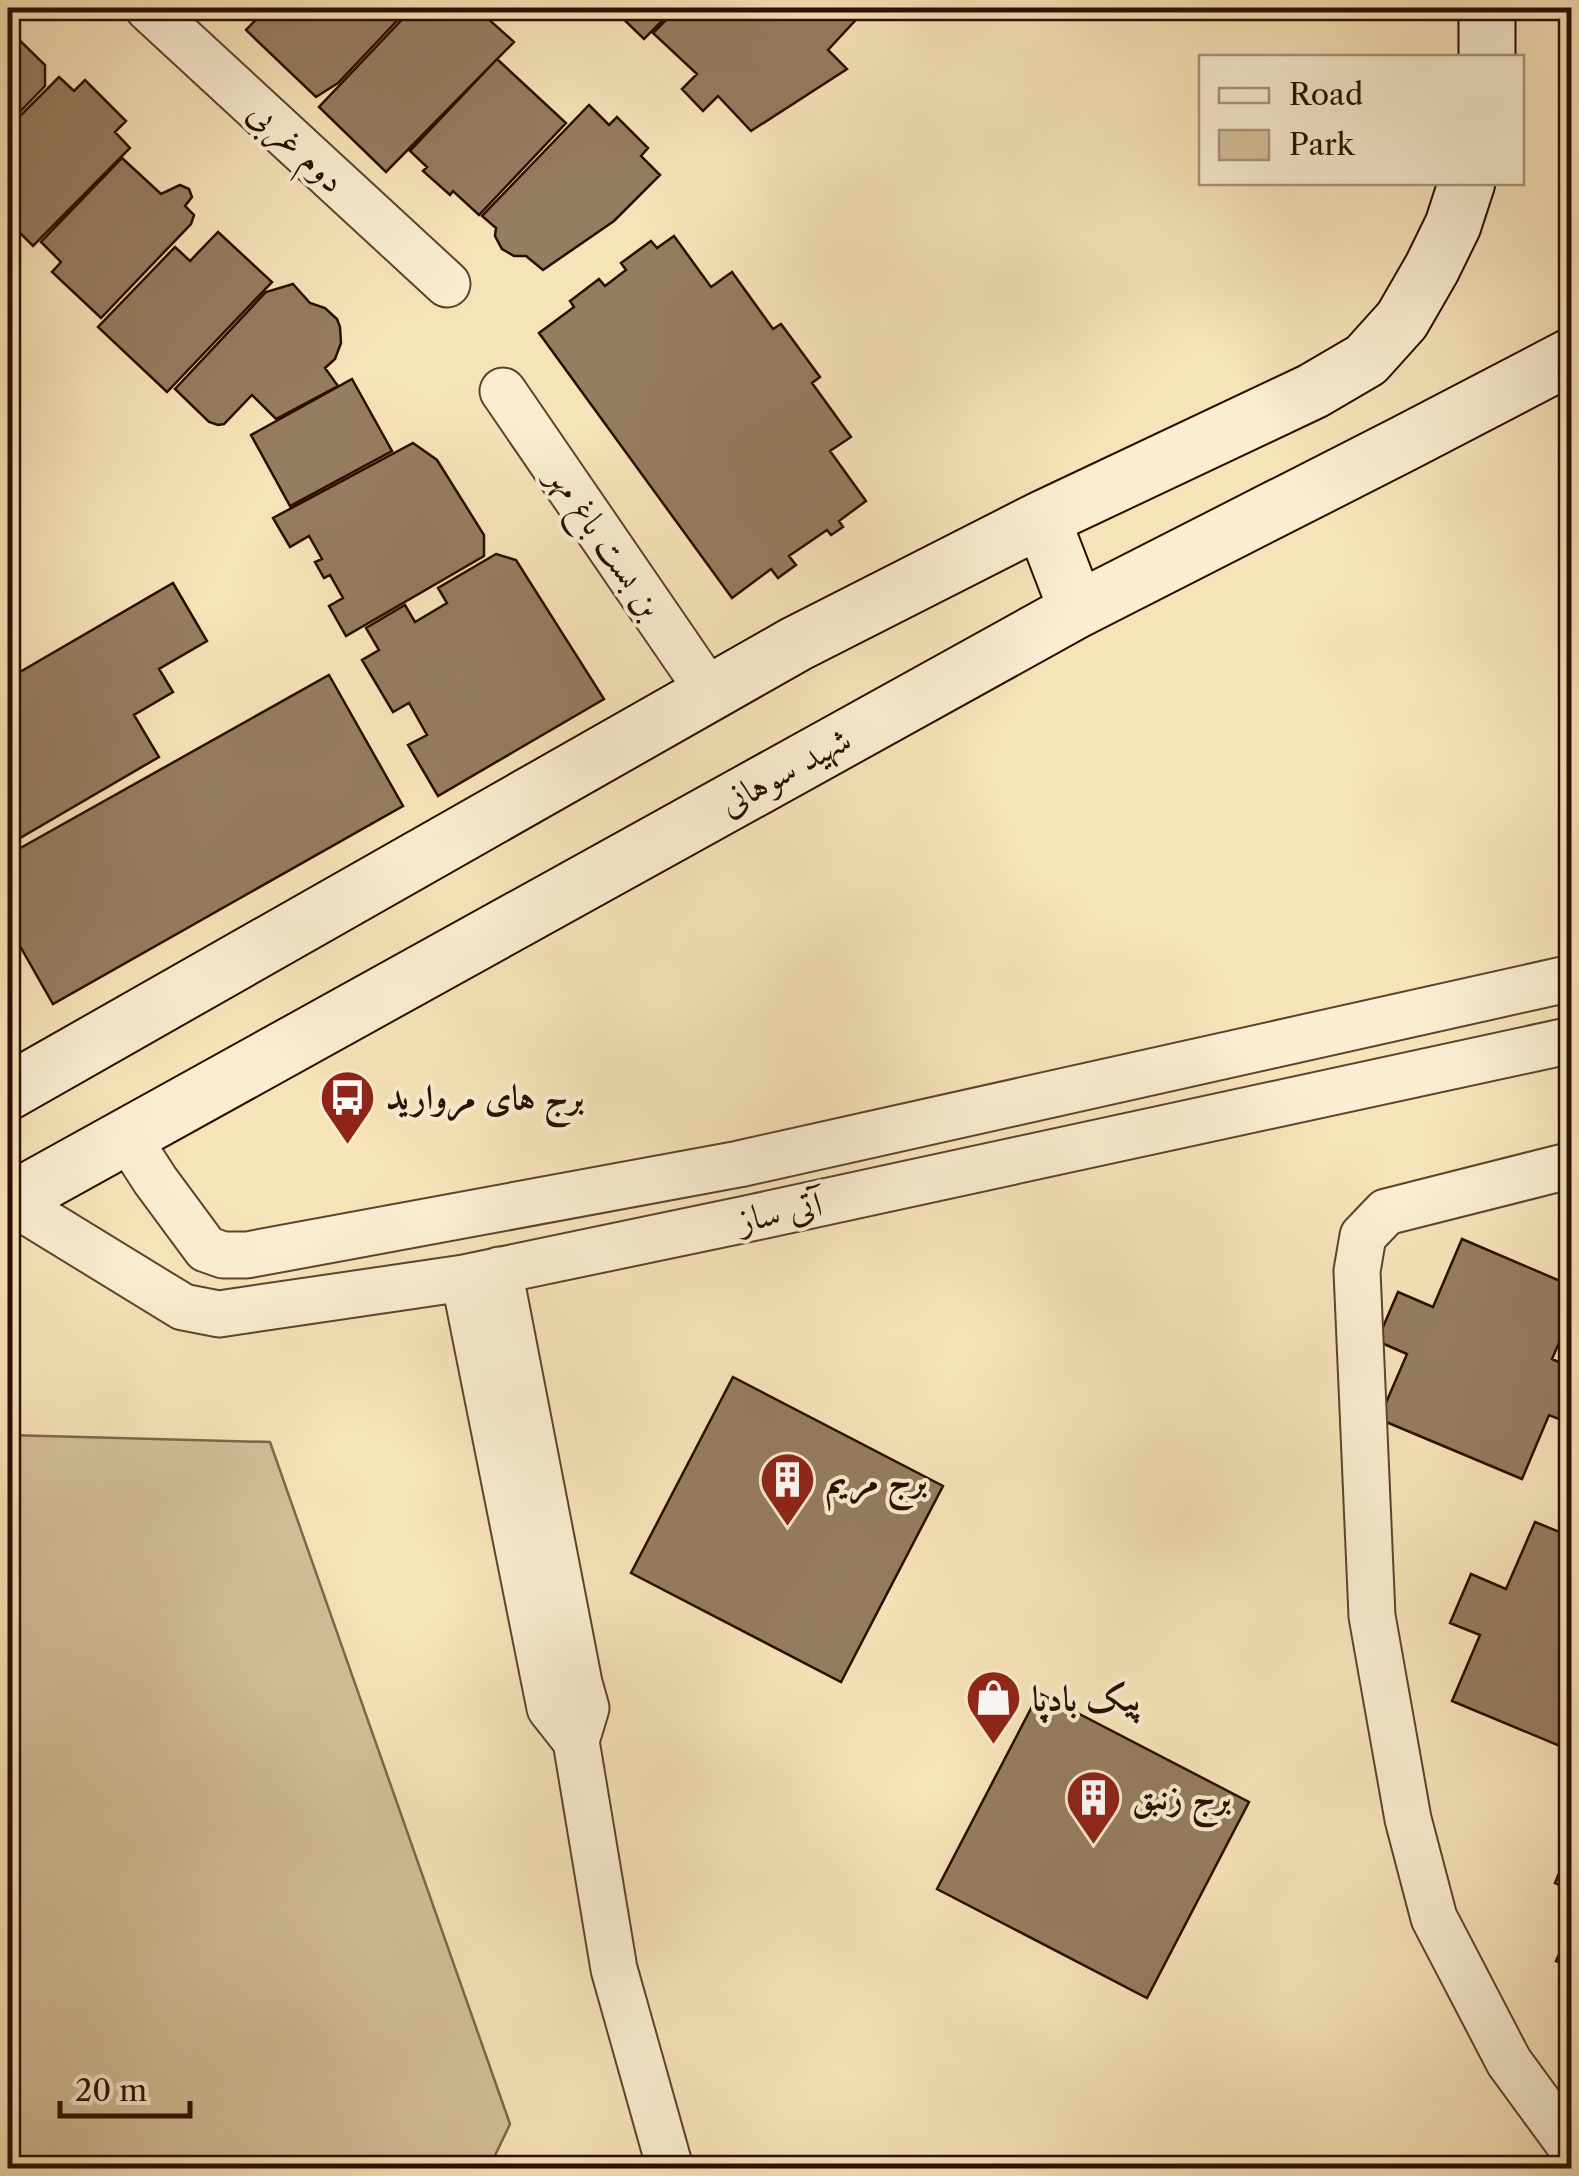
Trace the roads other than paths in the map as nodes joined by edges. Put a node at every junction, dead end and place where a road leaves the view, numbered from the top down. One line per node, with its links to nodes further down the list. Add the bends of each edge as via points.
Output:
1 (148, 8): 5 (street, دوم غربی)
2 (1487, 8): 3 (main road)
3 (1487, 55)
4 (1466, 185): 8 (main road, via 1432,268 1402,320 1366,360)
5 (446, 284)
6 (1572, 356): 9 (main road, شهید سوهانی)
7 (503, 391): 10 (street, بن بست باغ مهر)
8 (1042, 519): 9 (main road); 10 (main road)
9 (1077, 610): 14 (main road, شهید سوهانی)
10 (710, 693): 13 (main road)
11 (1572, 978): 15 (street, آتی ساز)
12 (1572, 1040): 18 (street, آتی ساز)
13 (8, 1092)
14 (126, 1135): 15 (street, آتی ساز, via 206,1248 223,1255); 17 (main road, شهید سوهانی)
15 (740, 1164): 18 (street)
16 (1572, 1164): 20 (street, via 1386,1212 1362,1236 1357,1272 1372,1616 1408,1819 1442,1935 1509,2062)
17 (9, 1201): 19 (street, آتی ساز, via 183,1307 218,1314)
18 (750, 1218): 19 (street, آتی ساز)
19 (482, 1274): 21 (street, via 550,1708 576,1741 614,1969)
20 (1572, 2148)
21 (670, 2168)

